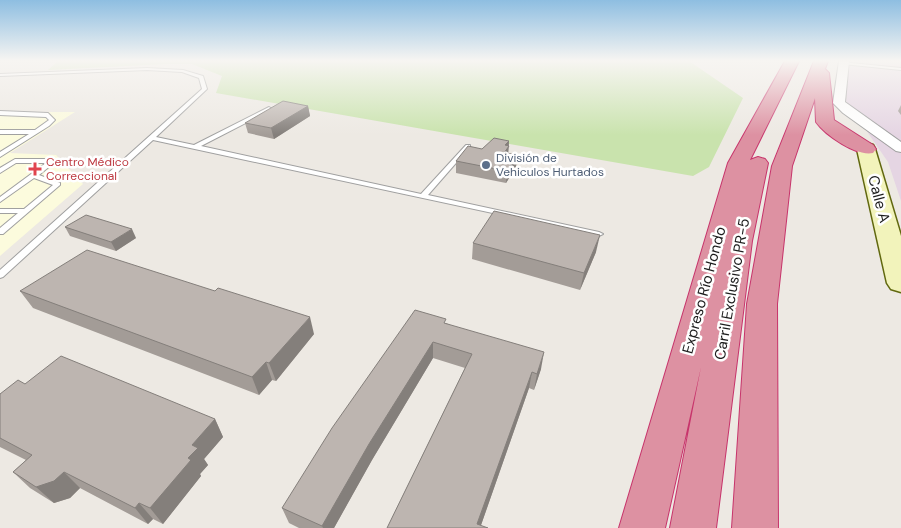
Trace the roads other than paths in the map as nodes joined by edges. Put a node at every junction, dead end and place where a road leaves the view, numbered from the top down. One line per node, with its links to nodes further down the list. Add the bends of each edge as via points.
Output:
1 (204, 86): 11 (lane, via 205,89)
2 (786, 86): 29 (highway, Expreso Río Hondo, via 738,163)
3 (789, 86): 30 (highway, Carril Exclusivo PR-5, via 755,170 739,241)
4 (820, 86): 31 (highway, via 782,166 762,304)
5 (829, 86): 14 (highway, via 825,122)
6 (836, 86): 15 (street, via 839,103 847,111)
7 (268, 109): 13 (lane)
8 (0, 113): 10 (lane, via 51,116 52,120)
9 (0, 132): 10 (lane)
10 (36, 132): 16 (lane)
11 (152, 138): 13 (lane); 27 (lane)
12 (468, 146): 21 (lane)
13 (195, 147): 21 (lane)
14 (866, 149): 15 (street); 28 (street, Calle A)
15 (901, 149)
16 (0, 155)
17 (0, 160): 18 (lane)
18 (15, 161): 19 (lane); 20 (lane, via 53,161)
19 (0, 170)
20 (33, 175): 22 (lane); 24 (lane, via 58,184)
21 (423, 196): 26 (lane)
22 (0, 200)
23 (0, 211): 24 (lane)
24 (26, 211): 25 (lane)
25 (0, 232)
26 (599, 234)
27 (0, 275)
28 (901, 283)
29 (642, 528)
30 (693, 528)
31 (755, 528)

